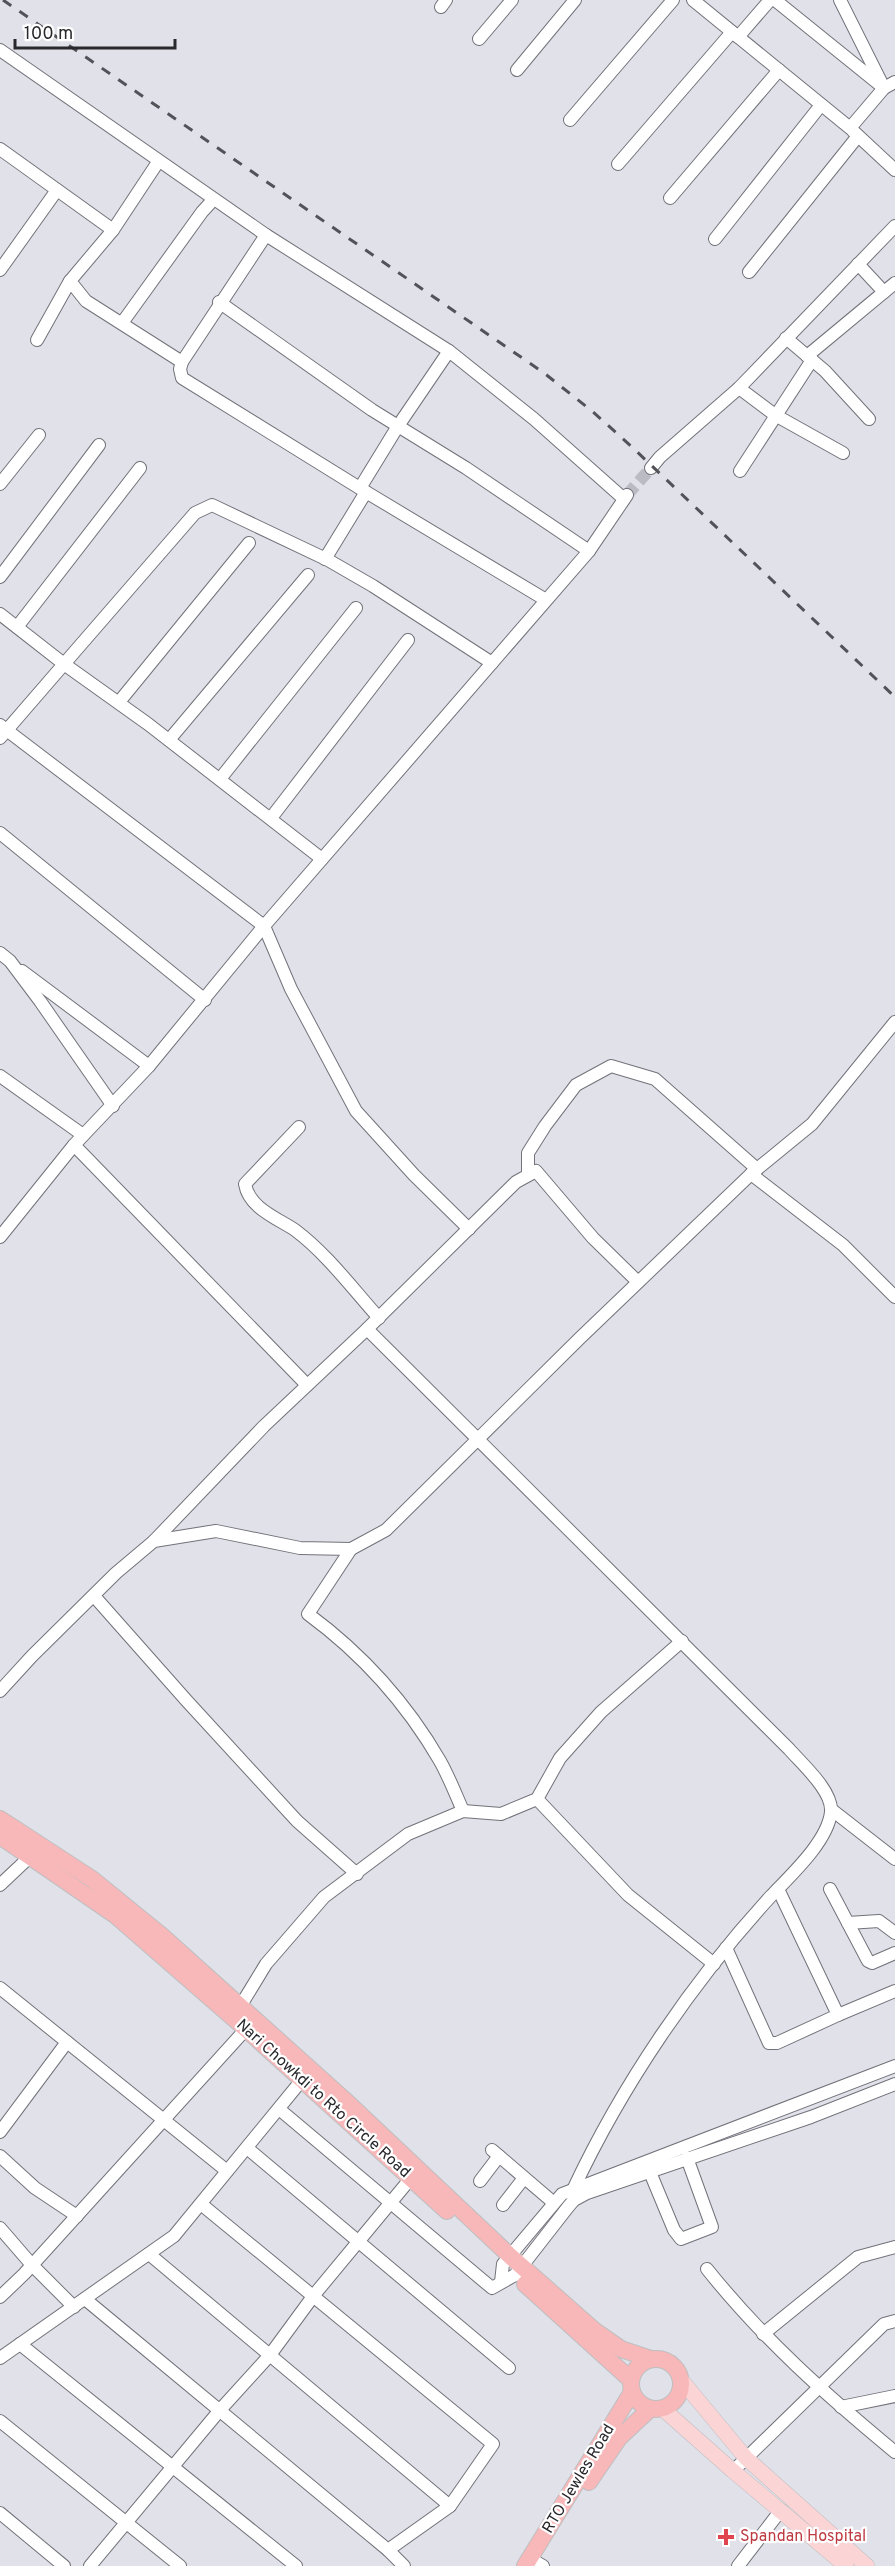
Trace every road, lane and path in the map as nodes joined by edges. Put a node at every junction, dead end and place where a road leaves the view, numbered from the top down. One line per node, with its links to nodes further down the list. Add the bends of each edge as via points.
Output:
1 (512, 0): 8 (street)
2 (575, 0): 10 (street)
3 (673, 0): 14 (street)
4 (693, 0): 7 (street)
5 (773, 0): 7 (street); 12 (street)
6 (840, 0): 12 (street)
7 (735, 34): 11 (street); 18 (street)
8 (479, 39)
9 (0, 50): 17 (street)
10 (517, 70)
11 (779, 70): 13 (street); 21 (street)
12 (889, 85): 15 (street)
13 (821, 105): 15 (street); 26 (street)
14 (570, 120)
15 (854, 132): 19 (street); 29 (street)
16 (0, 149): 20 (street)
17 (158, 162): 22 (street); 24 (street)
18 (618, 164)
19 (895, 171)
20 (57, 190): 24 (street); 28 (street)
21 (670, 198)
22 (213, 200): 25 (street); 34 (street)
23 (895, 226): 27 (street)
24 (113, 230): 30 (street)
25 (266, 235): 33 (street); 37 (street)
26 (715, 239)
27 (858, 264): 32 (street); 35 (street)
28 (0, 270)
29 (749, 272)
30 (70, 281): 34 (street, via 86,301); 36 (street)
31 (895, 283): 32 (street)
32 (884, 292): 38 (street)
33 (219, 302): 39 (street); 43 (street)
34 (122, 323): 39 (street)
35 (786, 338): 38 (street); 40 (street)
36 (37, 340)
37 (449, 351): 43 (street); 53 (street, via 626,497)
38 (810, 358): 41 (street); 42 (street)
39 (182, 362): 51 (street, via 180,373 185,381)
40 (739, 388): 41 (street); 48 (street)
41 (775, 415): 46 (street); 49 (street)
42 (869, 419)
43 (398, 426): 51 (street); 53 (street)
44 (39, 435): 50 (street)
45 (99, 445): 56 (street)
46 (843, 453)
47 (140, 468): 60 (street)
48 (651, 468)
49 (740, 471)
50 (0, 484)
51 (363, 490): 54 (street); 57 (street)
52 (249, 543): 64 (street)
53 (589, 551): 57 (street)
54 (325, 559): 62 (street); 63 (street, via 219,506 202,508)
55 (308, 575): 66 (street)
56 (0, 577)
57 (546, 600): 62 (street)
58 (356, 608): 67 (street)
59 (0, 615): 60 (street)
60 (17, 627): 63 (street)
61 (408, 640): 68 (street)
62 (492, 663): 70 (street)
63 (64, 664): 64 (street); 65 (street)
64 (119, 702): 66 (street)
65 (2, 731): 71 (street)
66 (169, 740): 67 (street)
67 (220, 779): 68 (street)
68 (271, 818): 70 (street)
69 (0, 833): 73 (street)
70 (322, 859): 71 (street)
71 (264, 926): 73 (street); 83 (street, via 291,989 356,1111)
72 (5, 957): 75 (street); 77 (street)
73 (205, 1000): 75 (street)
74 (895, 1022): 81 (street, via 812,1124)
75 (149, 1066): 77 (street)
76 (0, 1076): 79 (street)
77 (113, 1106): 79 (street)
78 (299, 1127): 87 (street, via 245,1184 246,1191 254,1203 321,1253)
79 (83, 1135): 80 (street)
80 (74, 1145): 84 (street); 89 (street)
81 (754, 1171): 82 (street, via 655,1079 611,1066 576,1085 528,1153); 85 (street); 86 (street, via 843,1245)
82 (528, 1175): 83 (street); 85 (street, via 536,1171 593,1238)
83 (469, 1229): 87 (street)
84 (0, 1237)
85 (638, 1282): 90 (street)
86 (895, 1297)
87 (379, 1317): 88 (street)
88 (367, 1329): 89 (street); 90 (street)
89 (308, 1385): 91 (street)
90 (479, 1439): 92 (street, via 386,1530); 94 (street)
91 (154, 1541): 92 (street, via 216,1531 300,1548); 93 (street)
92 (351, 1550): 98 (street, via 308,1614 361,1658 402,1705 440,1761)
93 (94, 1596): 95 (street); 103 (street, via 297,1821)
94 (681, 1641): 96 (street, via 601,1712 560,1758); 97 (street, via 822,1786)
95 (0, 1691)
96 (537, 1799): 98 (street, via 501,1814); 111 (street, via 628,1895)
97 (832, 1810): 102 (street); 105 (street, via 824,1835)
98 (463, 1811): 103 (street, via 408,1834)
99 (0, 1819): 101 (highway)
100 (0, 1836): 101 (highway, Nari Chowkdi to Rto Circle Road)
101 (36, 1851): 104 (street); 114 (highway, via 92,1879); 116 (highway, Nari Chowkdi to Rto Circle Road)
102 (895, 1859)
103 (357, 1874): 114 (street, via 316,1906 266,1964)
104 (2, 1880)
105 (778, 1889): 109 (street); 115 (street)
106 (830, 1889): 107 (street)
107 (848, 1923): 108 (street, via 879,1922); 110 (street, via 868,1961 872,1963)
108 (895, 1933)
109 (726, 1948): 111 (street); 115 (street, via 769,2043 777,2043)
110 (895, 1953)
111 (714, 1964): 134 (street, via 613,2112)
112 (1, 1991): 117 (street)
113 (895, 1991): 115 (street)
114 (241, 2005): 119 (highway)
115 (838, 2015)
116 (246, 2029): 119 (highway, Nari Chowkdi to Rto Circle Road); 123 (street)
117 (67, 2042): 123 (street); 125 (street)
118 (895, 2066): 122 (street)
119 (307, 2074): 121 (street); 131 (highway, Nari Chowkdi to Rto Circle Road)
120 (895, 2084): 124 (street)
121 (279, 2109): 126 (street); 137 (street)
122 (776, 2112): 124 (street); 129 (street)
123 (163, 2120): 130 (street); 139 (street)
124 (781, 2127): 128 (street)
125 (0, 2132)
126 (247, 2148): 130 (street); 141 (street)
127 (0, 2156): 139 (street, via 34,2188)
128 (687, 2158): 129 (street); 129 (street, via 711,2227 681,2239)
129 (648, 2166): 134 (street)
130 (227, 2171): 136 (street)
131 (415, 2173): 137 (street); 145 (highway, Nari Chowkdi to Rto Circle Road)
132 (525, 2178): 133 (street, via 496,2153); 135 (street); 138 (street)
133 (480, 2181)
134 (574, 2195): 135 (street, via 562,2194); 145 (street)
135 (554, 2203): 145 (street)
136 (201, 2204): 143 (street, via 174,2236); 147 (street)
137 (390, 2204): 141 (street); 145 (street, via 490,2287)
138 (503, 2205)
139 (77, 2216): 144 (street)
140 (0, 2228): 144 (street)
141 (360, 2240): 147 (street); 158 (street)
142 (895, 2247): 152 (street, via 858,2257)
143 (149, 2254): 149 (street); 155 (street)
144 (32, 2265): 148 (street); 150 (street)
145 (510, 2269): 153 (highway, Nari Chowkdi to Rto Circle Road)
146 (707, 2270): 152 (street)
147 (314, 2295): 155 (street); 171 (street, via 493,2444)
148 (0, 2297)
149 (85, 2300): 150 (street); 165 (street)
150 (74, 2307): 154 (street)
151 (895, 2321): 161 (street, via 884,2324)
152 (764, 2334): 161 (street)
153 (591, 2335): 157 (highway); 160 (highway, Nari Chowkdi to Rto Circle Road)
154 (20, 2344): 156 (street); 169 (street)
155 (270, 2355): 165 (street); 171 (street)
156 (0, 2358)
157 (651, 2359): 159 (highway, via 674,2366); 160 (highway, via 637,2368)
158 (509, 2368)
159 (682, 2381): 164 (highway, via 674,2403); 168 (main road)
160 (632, 2386): 164 (highway, via 642,2406); 176 (highway, RTO Jewles Road)
161 (818, 2388): 163 (street); 168 (street)
162 (895, 2396): 163 (street)
163 (841, 2408): 167 (street)
164 (657, 2409): 170 (main road); 176 (highway, RTO Jewles Road, via 619,2438)
165 (220, 2410): 169 (street); 175 (street)
166 (0, 2421): 174 (street)
167 (895, 2452)
168 (746, 2458): 170 (street); 184 (main road)
169 (173, 2466): 174 (street); 180 (street)
170 (732, 2471): 172 (main road)
171 (450, 2506): 175 (street)
172 (781, 2510): 182 (street); 183 (main road)
173 (0, 2513): 177 (street)
174 (127, 2522): 178 (street); 179 (street)
175 (388, 2550): 181 (street)
176 (534, 2565)
177 (64, 2566)
178 (90, 2566)
179 (180, 2566)
180 (296, 2566)
181 (404, 2566)
182 (738, 2566)
183 (846, 2566)
184 (867, 2566)

